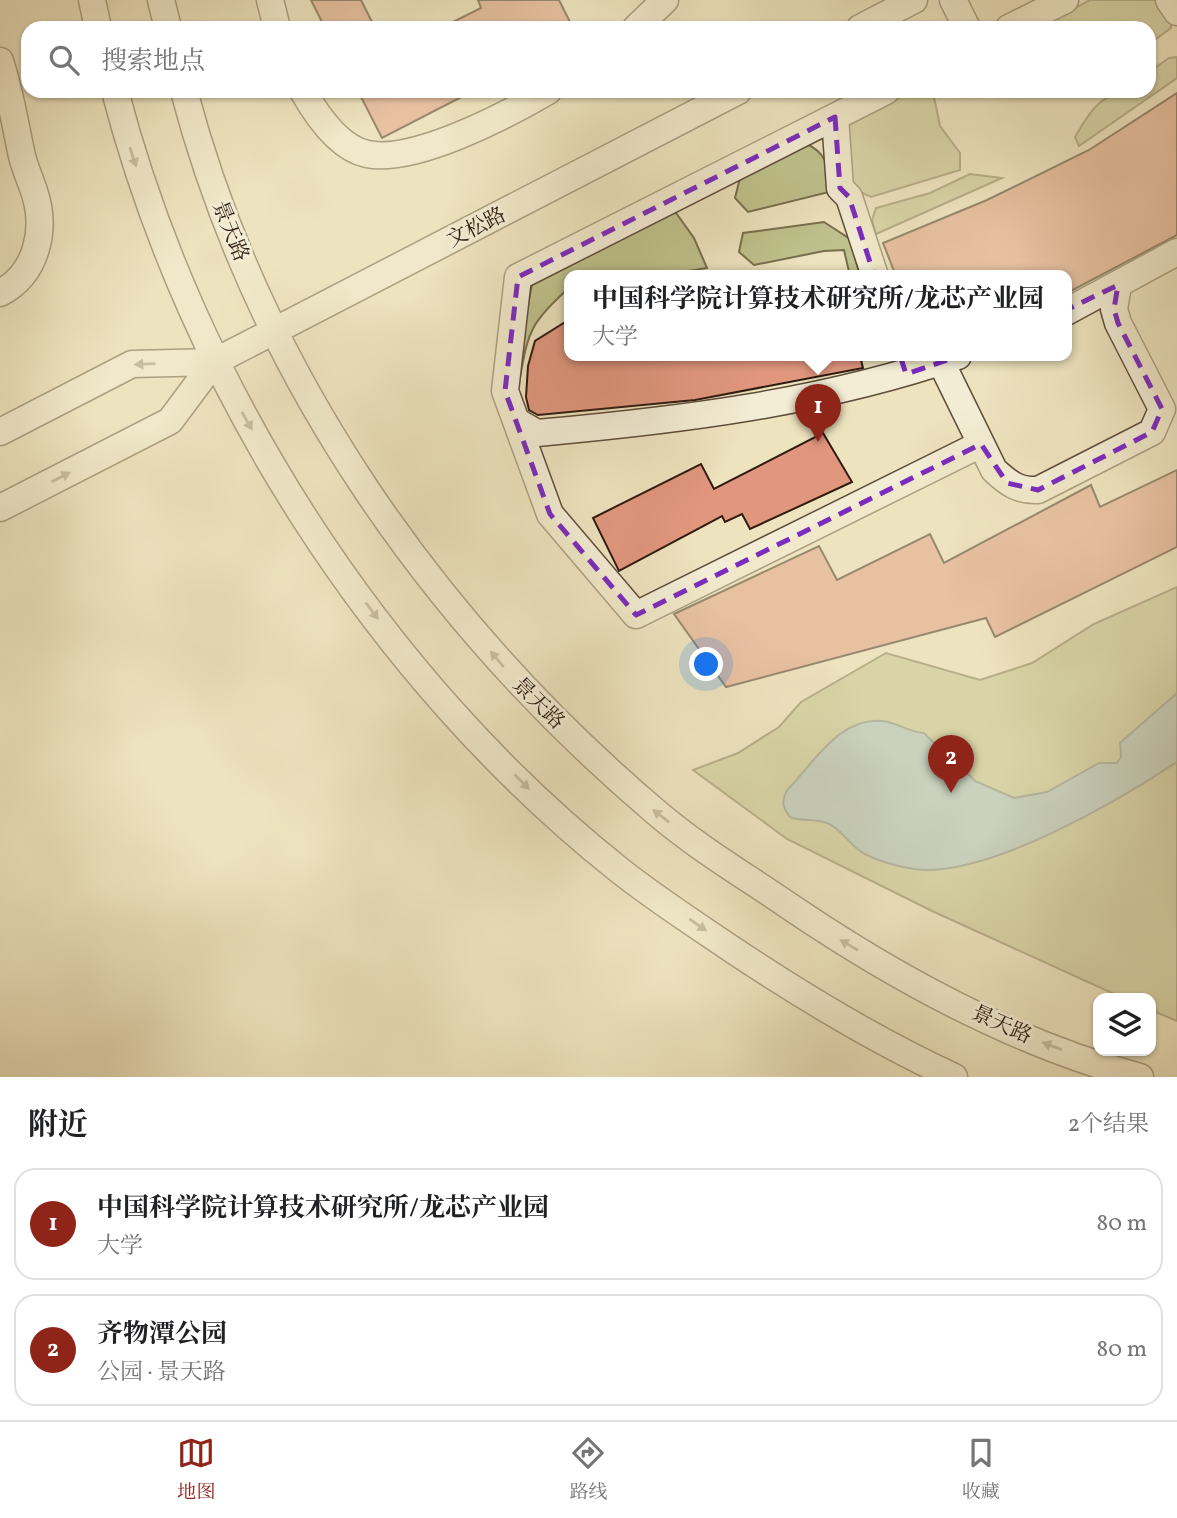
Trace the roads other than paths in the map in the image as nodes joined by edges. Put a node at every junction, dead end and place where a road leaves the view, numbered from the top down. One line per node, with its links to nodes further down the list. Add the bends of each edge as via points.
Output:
1 (92, 0): 10 (street)
2 (161, 0): 11 (street)
3 (270, 0): 12 (street)
4 (665, 0): 13 (street)
5 (953, 0): 15 (street)
6 (1066, 0): 16 (street)
7 (1169, 0): 9 (street)
8 (908, 1): 14 (street)
9 (1177, 12)
10 (96, 21)
11 (166, 21)
12 (275, 21)
13 (643, 21)
14 (872, 21)
15 (964, 21)
16 (1023, 21)
17 (0, 61): 28 (street, via 25,171 35,193 39,238 30,268)
18 (117, 98): 33 (street, one-way to 33, via 152,214)
19 (186, 98): 30 (street, 景天路, via 215,191)
20 (308, 98): 21 (street, via 337,135 365,154 379,155 418,149)
21 (533, 98)
22 (724, 98): 30 (street, 文松路)
23 (872, 98): 24 (street)
24 (835, 117): 26 (street, via 840,188 849,197); 35 (street, via 518,277 505,391)
25 (1177, 252): 27 (street)
26 (873, 270)
27 (1118, 285): 29 (street); 37 (street, via 1114,309 1118,323 1162,409 1152,432 1038,490 1023,491 1007,483 994,471)
28 (0, 293)
29 (1072, 309)
30 (274, 331): 33 (street, 文松路); 40 (street, 景天路, one-way to 30, via 1035,1040 923,989 833,936 660,816 500,664 453,605 355,473)
31 (934, 361): 34 (street)
32 (951, 361): 37 (street)
33 (214, 362): 36 (street, 文松路, one-way to 36, via 132,364); 38 (street, 文松路, one-way to 33, via 170,421); 39 (street, one-way to 39, via 298,511 375,616 449,709 538,797 618,869 797,993 892,1049)
34 (903, 365): 35 (street, via 847,390 697,418 537,433)
35 (516, 421): 37 (street, via 550,514 636,615)
36 (0, 432)
37 (981, 444)
38 (0, 508)
39 (954, 1077)
40 (1140, 1077)

